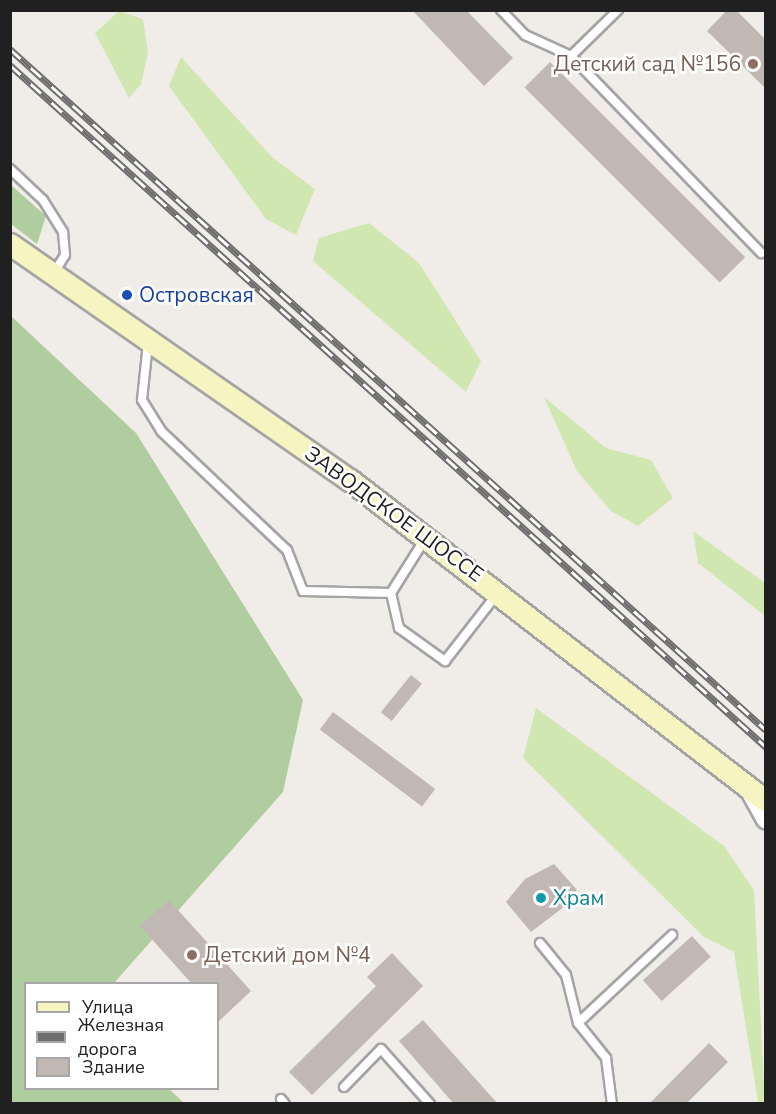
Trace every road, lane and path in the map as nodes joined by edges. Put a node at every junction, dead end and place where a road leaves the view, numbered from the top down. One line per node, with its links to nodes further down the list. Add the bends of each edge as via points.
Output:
1 (501, 10): 3 (lane, via 525,35)
2 (618, 10): 3 (lane)
3 (571, 56): 6 (lane)
4 (10, 169): 7 (lane, via 43,200 63,232 65,255)
5 (10, 244): 7 (main road, ЗАВОДСКОЕ ШОССЕ)
6 (761, 252)
7 (53, 275): 8 (main road, ЗАВОДСКОЕ ШОССЕ)
8 (149, 339): 9 (main road, ЗАВОДСКОЕ ШОССЕ); 11 (lane, via 141,400 162,431 287,550 303,591)
9 (426, 537): 10 (main road, ЗАВОДСКОЕ ШОССЕ); 11 (lane)
10 (500, 591): 11 (lane, via 445,661 399,628); 12 (main road, ЗАВОДСКОЕ ШОССЕ)
11 (391, 593)
12 (749, 788): 13 (main road, ЗАВОДСКОЕ ШОССЕ); 14 (street)
13 (765, 801)
14 (765, 820)
15 (672, 936): 17 (lane)
16 (540, 943): 17 (lane, via 566,975)
17 (578, 1023): 20 (lane, via 606,1058)
18 (344, 1087): 19 (lane, via 381,1049)
19 (430, 1104)
20 (612, 1104)

